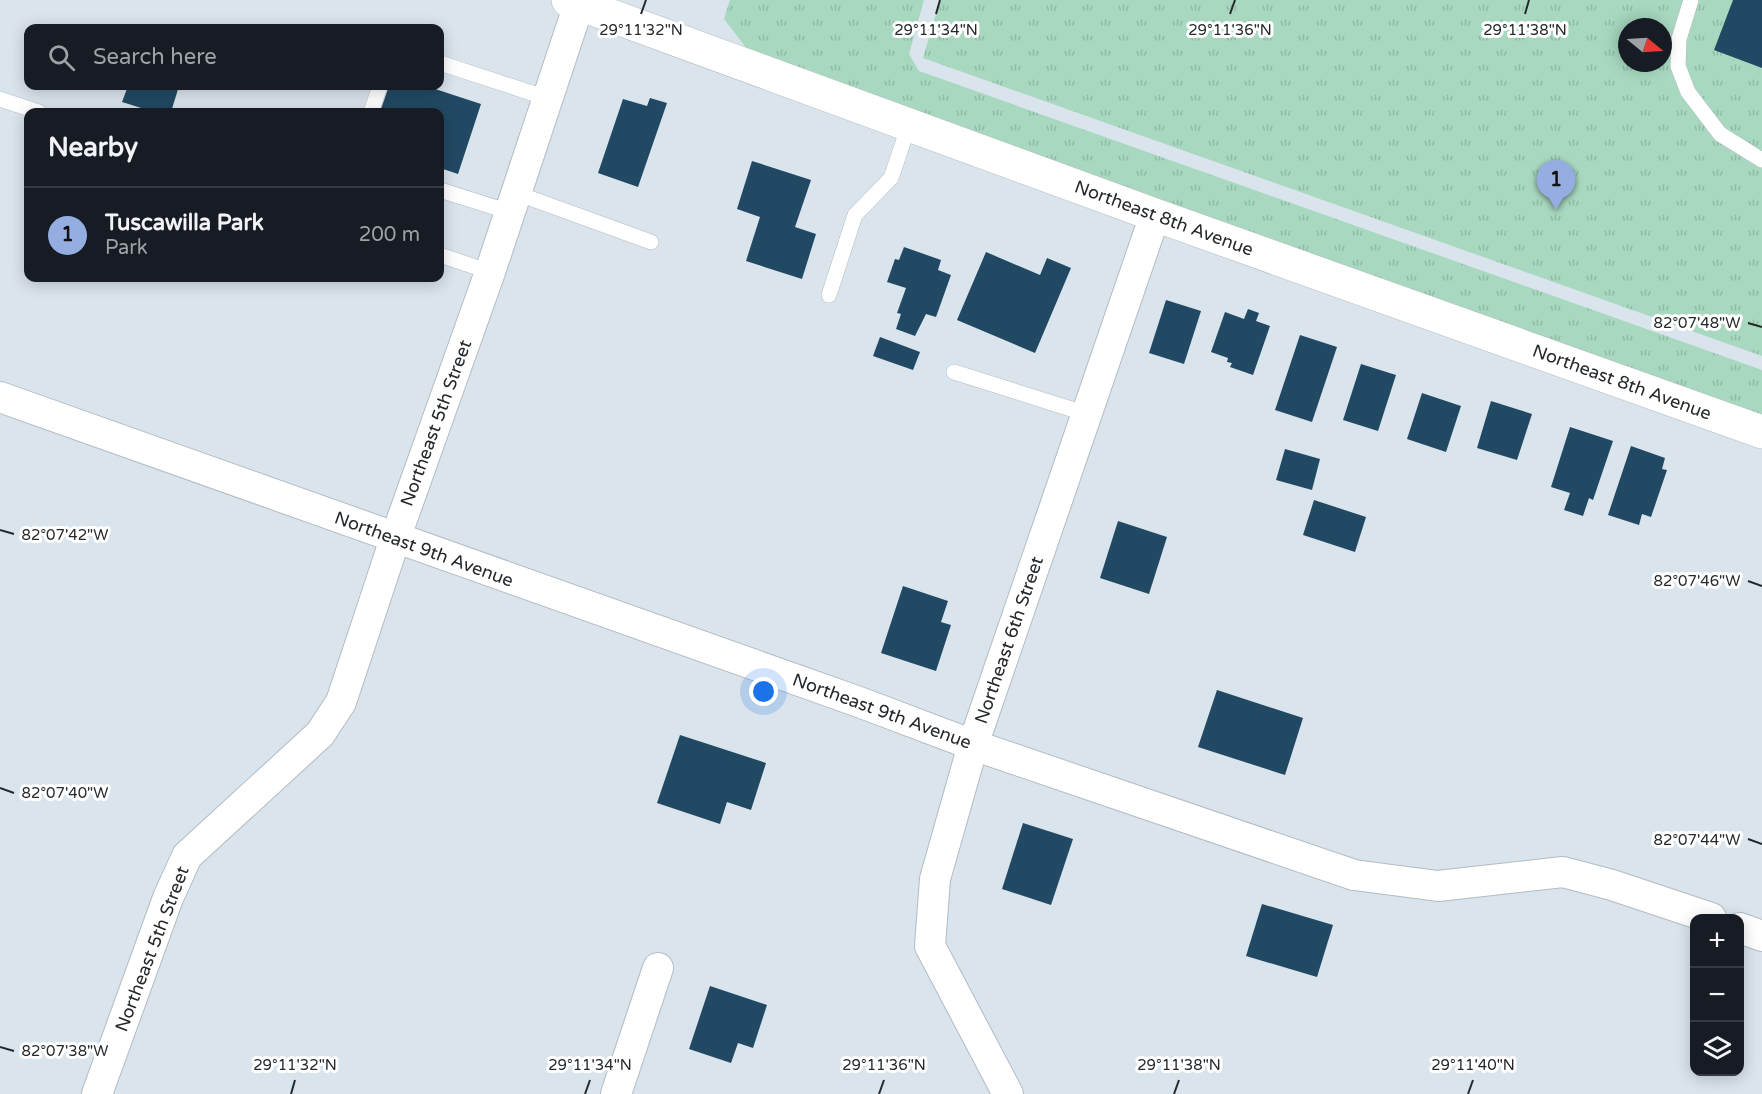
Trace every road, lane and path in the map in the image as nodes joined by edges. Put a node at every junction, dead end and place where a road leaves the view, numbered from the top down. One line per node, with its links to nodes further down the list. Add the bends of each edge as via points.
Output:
1 (1691, 0): 10 (lane, via 1679,39 1678,66 1688,92 1720,134)
2 (573, 2): 5 (street, Northeast 5th Street); 9 (main road, Northeast 8th Avenue)
3 (444, 64): 5 (lane)
4 (378, 90): 8 (lane)
5 (547, 98): 12 (street, Northeast 5th Street)
6 (0, 99): 7 (lane)
7 (27, 108)
8 (372, 108)
9 (909, 125): 13 (main road, Northeast 8th Avenue); 17 (lane, via 891,178 855,215)
10 (1762, 160)
11 (444, 191): 12 (lane)
12 (513, 202): 14 (lane); 16 (street, Northeast 5th Street)
13 (1155, 215): 20 (street, Northeast 6th Street); 21 (main road, Northeast 8th Avenue)
14 (651, 242)
15 (444, 256): 16 (lane)
16 (490, 272): 22 (street, Northeast 5th Street)
17 (829, 295)
18 (954, 372): 20 (lane)
19 (0, 397): 22 (street, Northeast 9th Avenue)
20 (1087, 414): 23 (street, Northeast 6th Street)
21 (1762, 432)
22 (395, 539): 23 (street, Northeast 9th Avenue); 28 (street, Northeast 5th Street, via 341,702 320,734 188,856 168,898)
23 (973, 745): 24 (street, Northeast 9th Avenue, via 1354,875 1438,886 1563,872); 30 (street, Northeast 6th Street, via 935,879 930,946)
24 (1699, 914)
25 (1744, 929): 26 (street)
26 (1762, 936)
27 (658, 968): 29 (street)
28 (98, 1094)
29 (616, 1094)
30 (1008, 1094)

